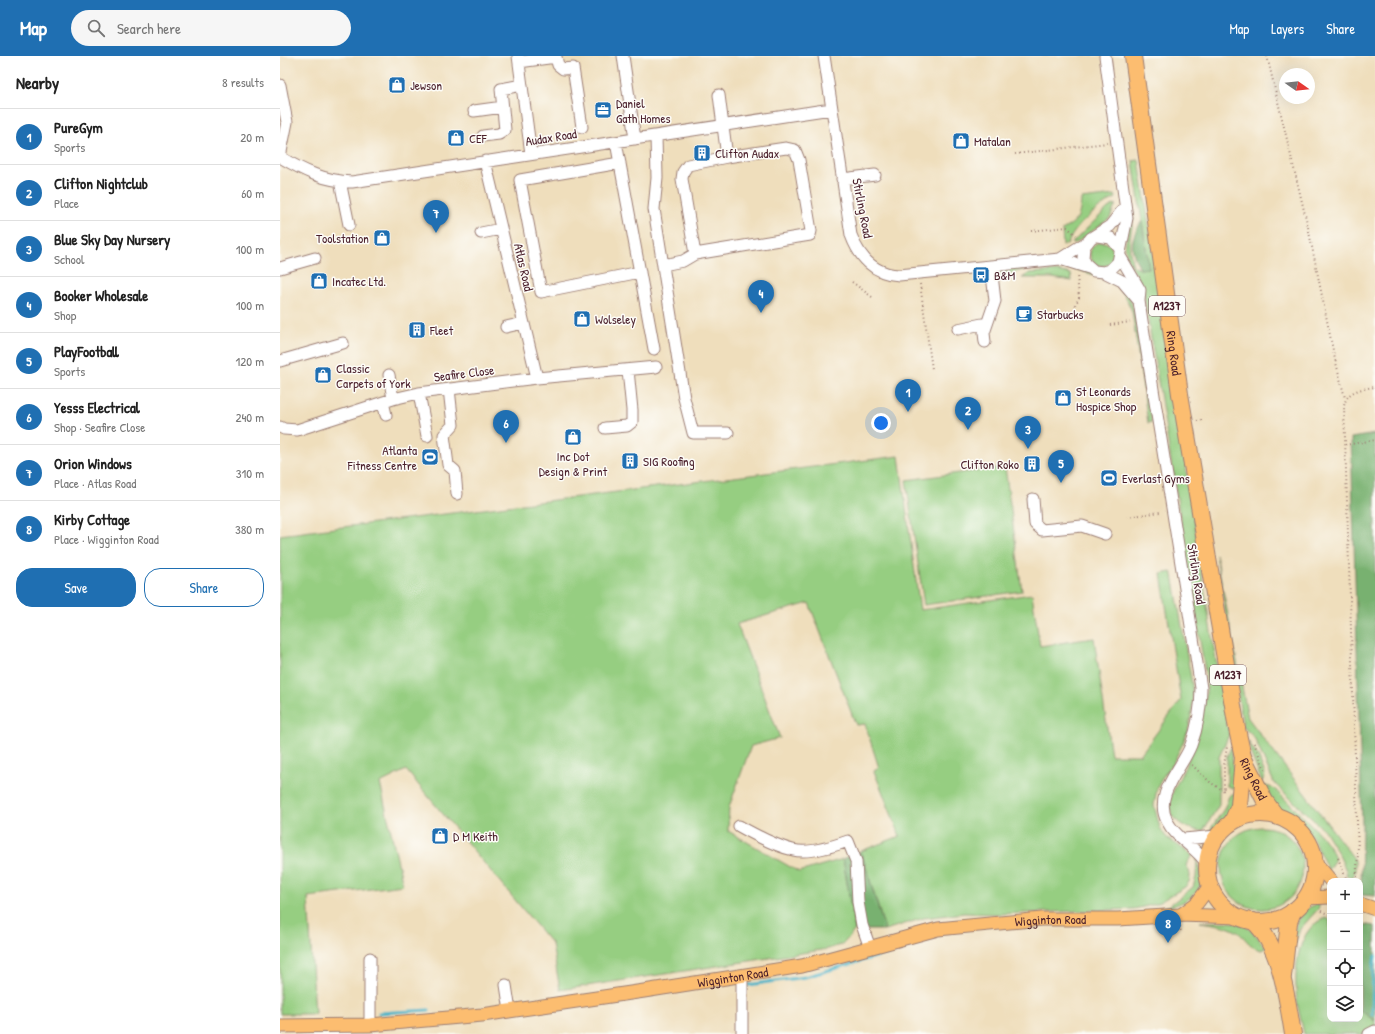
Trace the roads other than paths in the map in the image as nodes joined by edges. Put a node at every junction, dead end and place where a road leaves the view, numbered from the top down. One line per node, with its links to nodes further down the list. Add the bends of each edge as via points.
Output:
1 (623, 56): 16 (street)
2 (824, 56): 10 (street, Stirling Road)
3 (1105, 56): 26 (street)
4 (1133, 56): 66 (highway, Ring Road / A1237, via 1180,394)
5 (518, 59): 7 (street); 13 (street, via 556,57 558,65 563,69 573,68)
6 (280, 85): 19 (street, via 287,122)
7 (522, 85): 9 (street, via 501,89); 18 (street)
8 (719, 95): 12 (street)
9 (503, 107): 11 (street); 14 (street, via 505,130 499,134)
10 (831, 109): 12 (street, Audax Road); 24 (street, Stirling Road)
11 (474, 111)
12 (723, 125): 15 (street, Audax Road); 20 (street)
13 (582, 127)
14 (482, 136)
15 (656, 136): 16 (street, Audax Road); 36 (street, via 657,178 654,209)
16 (635, 139): 17 (street, Audax Road)
17 (616, 142): 18 (street, Audax Road); 22 (street)
18 (531, 154): 21 (street, Audax Road)
19 (280, 157): 25 (street, Audax Road, via 305,172)
20 (727, 157): 33 (street, via 688,165 683,172 682,179); 33 (street, via 786,148 795,150 811,233 808,236)
21 (485, 161): 25 (street, Audax Road, via 352,182); 28 (street, Atlas Road)
22 (620, 164): 40 (street); 40 (street, via 520,180 541,292)
23 (875, 174): 24 (street)
24 (842, 179): 37 (street, Stirling Road, via 848,224 855,245 865,260 877,270 899,275)
25 (340, 181): 27 (street)
26 (1125, 207): 30 (street, via 1110,226); 32 (street, via 1127,218)
27 (350, 225)
28 (501, 229): 29 (street); 43 (street, Atlas Road)
29 (481, 233)
30 (1097, 236): 31 (street); 32 (street, via 1111,238)
31 (1087, 242): 35 (street, Stirling Road); 39 (street, via 1083,258)
32 (1120, 252): 41 (street, via 1115,267); 42 (street, Stirling Road, via 1140,290)
33 (695, 254): 36 (street, via 683,261)
34 (315, 258): 38 (street)
35 (1060, 259): 37 (street, Stirling Road); 39 (street, Stirling Road)
36 (663, 265): 61 (street, via 684,398 693,433)
37 (991, 266): 44 (street, via 995,301)
38 (280, 268)
39 (1089, 268): 41 (street)
40 (640, 272): 49 (street)
41 (1104, 272): 42 (street, via 1122,281)
42 (1139, 301): 71 (street, Stirling Road, via 1199,672 1201,704 1198,721 1184,760 1165,793 1163,809 1171,828)
43 (524, 323): 45 (street); 54 (street, Atlas Road)
44 (987, 323): 46 (street); 47 (street)
45 (506, 327)
46 (958, 328)
47 (985, 342)
48 (343, 343): 50 (street)
49 (654, 349)
50 (280, 361)
51 (656, 367): 52 (street, Seafire Close)
52 (628, 370): 54 (street, Seafire Close); 60 (street, via 632,422 627,426)
53 (389, 375): 57 (street)
54 (536, 378): 55 (street, Seafire Close)
55 (450, 389): 56 (street, Seafire Close); 63 (street, via 453,425 444,435 448,465 455,471)
56 (420, 393): 57 (street, Seafire Close); 62 (street)
57 (388, 400): 58 (street); 59 (street, Seafire Close, via 297,430 284,430)
58 (386, 415)
59 (280, 427)
60 (605, 428)
61 (728, 433)
62 (427, 436)
63 (458, 494)
64 (1033, 499): 65 (street, via 1035,524 1042,530 1082,526)
65 (1105, 534)
66 (1243, 757): 67 (highway, Ring Road / A1237, via 1265,801); 68 (highway, Ring Road / A1237, via 1239,806)
67 (1276, 816): 68 (highway, via 1253,814); 72 (highway, via 1291,823 1302,833 1310,846)
68 (1232, 822): 70 (highway)
69 (739, 826): 84 (street, via 794,851 829,848 848,841 856,861 858,902)
70 (1217, 836): 71 (street); 73 (highway)
71 (1184, 839): 73 (street, Stirling Road)
72 (1314, 861): 74 (main road); 77 (highway, via 1314,874)
73 (1207, 864): 75 (highway)
74 (1328, 878)
75 (1210, 886): 81 (main road, via 1197,903); 82 (highway, via 1221,904)
76 (1327, 897): 77 (main road)
77 (1305, 898): 80 (highway)
78 (1363, 905): 79 (main road)
79 (1375, 909)
80 (1293, 911): 83 (highway, via 1281,918); 87 (highway, via 1289,922)
81 (1182, 915): 82 (main road, Wigginton Road); 84 (main road, Wigginton Road, via 1118,919 1042,919 938,929)
82 (1238, 917): 83 (highway)
83 (1253, 921): 87 (highway, via 1267,938)
84 (870, 948): 86 (main road, Wigginton Road, via 802,966)
85 (370, 958): 90 (street)
86 (742, 977): 89 (main road, Wigginton Road); 93 (street)
87 (1283, 978): 94 (highway)
88 (506, 985): 89 (street)
89 (510, 1010): 90 (main road, Wigginton Road)
90 (370, 1025): 91 (main road, Wigginton Road)
91 (280, 1026)
92 (1375, 1030): 95 (street)
93 (742, 1034)
94 (1293, 1034)
95 (1369, 1034)

